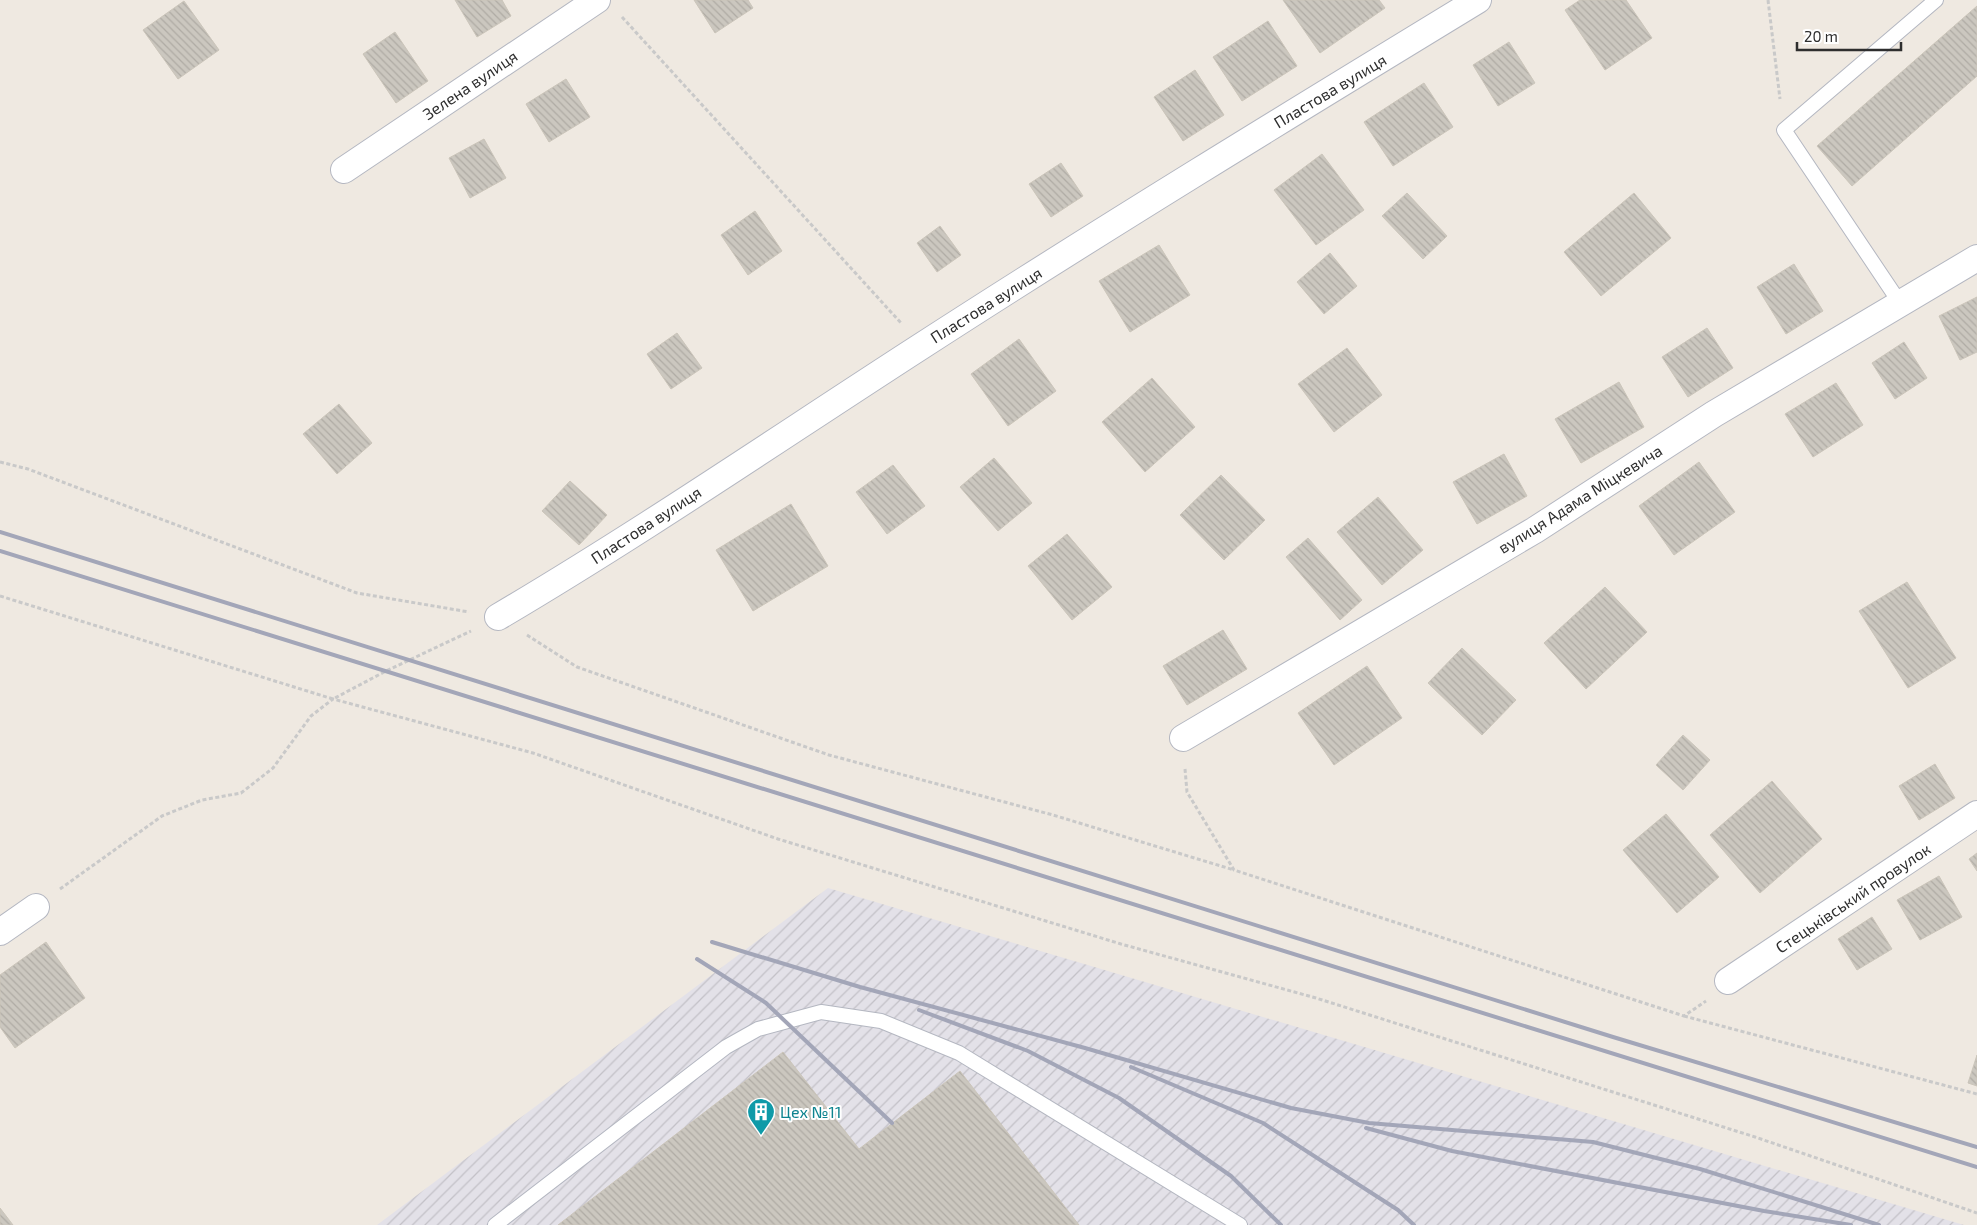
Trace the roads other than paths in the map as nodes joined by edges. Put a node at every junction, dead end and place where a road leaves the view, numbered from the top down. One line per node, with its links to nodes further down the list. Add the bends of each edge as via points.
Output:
1 (597, 0): 4 (street, Зелена вулиця)
2 (1478, 0): 7 (street, Пластова вулиця, via 1203,168 577,570)
3 (1936, 0): 6 (lane, via 1784,130)
4 (344, 170)
5 (1977, 258): 6 (street, вулиця Адама Міцкевича)
6 (1900, 303): 8 (street, вулиця Адама Міцкевича, via 1714,414 1535,530)
7 (498, 617)
8 (1182, 738)
9 (1977, 814): 12 (street, Стецьківський провулок)
10 (36, 907): 11 (street)
11 (0, 932)
12 (1728, 981)
13 (495, 1225): 14 (lane, via 726,1047 758,1029 822,1012 881,1021 959,1053)
14 (1240, 1225)

